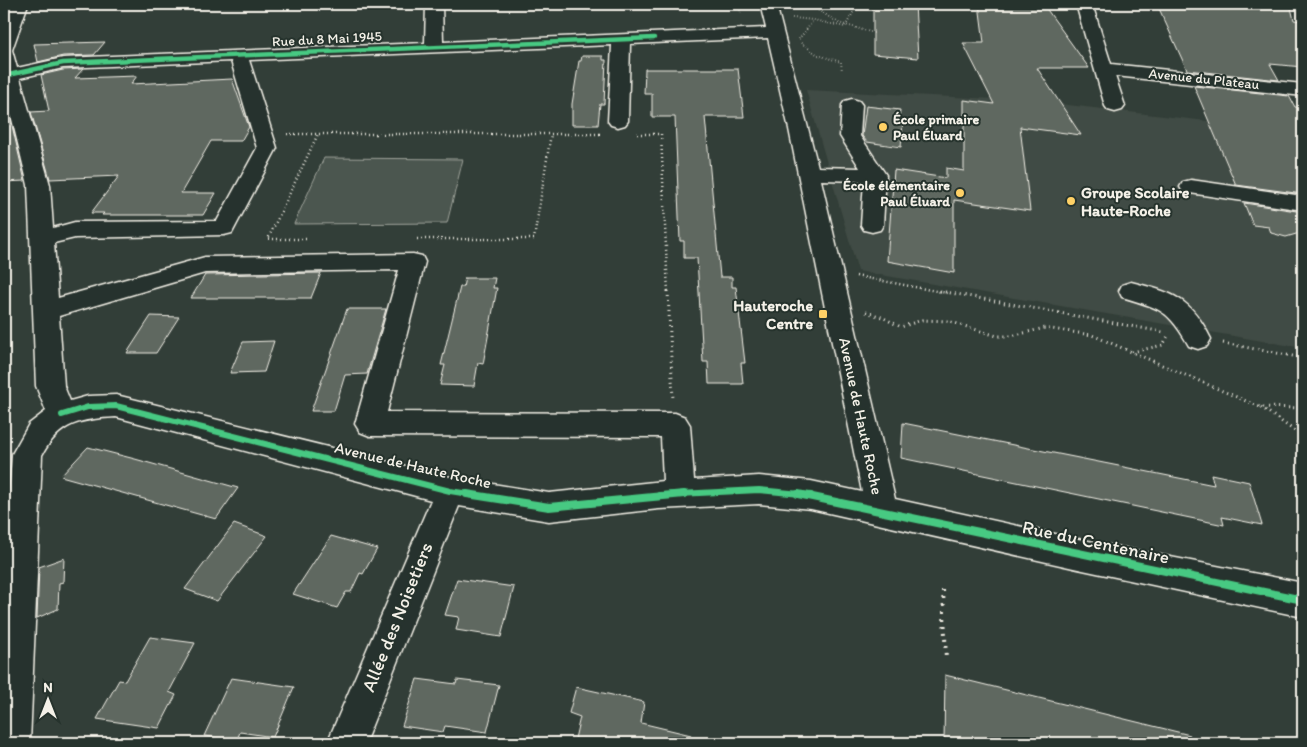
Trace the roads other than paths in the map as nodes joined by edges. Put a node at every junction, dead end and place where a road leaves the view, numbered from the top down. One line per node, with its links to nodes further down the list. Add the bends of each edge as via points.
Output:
1 (20, 4): 9 (street)
2 (434, 4): 7 (street)
3 (768, 4): 5 (street, Avenue de Haute Roche)
4 (1084, 4): 10 (street)
5 (782, 26): 6 (street, Rue du 8 Mai 1945); 15 (street, Avenue de Haute Roche)
6 (621, 39): 7 (street, Rue du 8 Mai 1945); 14 (street)
7 (434, 47): 8 (street, Rue du 8 Mai 1945)
8 (242, 55): 9 (street, Rue du 8 Mai 1945, via 42,66); 20 (street, via 240,62 267,148)
9 (6, 63): 21 (street, via 39,185)
10 (1105, 69): 11 (street, Avenue du Plateau); 13 (street)
11 (1303, 90)
12 (852, 105): 16 (street, via 850,136)
13 (1115, 106)
14 (613, 127)
15 (809, 173): 16 (street); 29 (street, Avenue de Haute Roche)
16 (874, 175): 19 (street)
17 (1191, 187): 18 (street, via 1231,198)
18 (1303, 203)
19 (872, 225)
20 (224, 228): 21 (street, via 75,230); 22 (street)
21 (42, 238): 24 (street)
22 (206, 265): 24 (street); 28 (street, via 413,262 370,424 675,425)
23 (1130, 291): 25 (street, via 1159,298 1178,308 1192,323)
24 (46, 311): 26 (street, via 50,386)
25 (1198, 339)
26 (62, 415): 27 (street, Avenue de Haute Roche, via 88,407 116,406); 31 (street, via 39,433 27,454)
27 (450, 492): 28 (street, Avenue de Haute Roche, via 550,507); 32 (street, Allée des Noisetiers)
28 (679, 494): 29 (street, Avenue de Haute Roche, via 759,490 811,495)
29 (882, 511): 30 (street, Rue du Centenaire)
30 (1303, 600)
31 (12, 743)
32 (346, 743)

